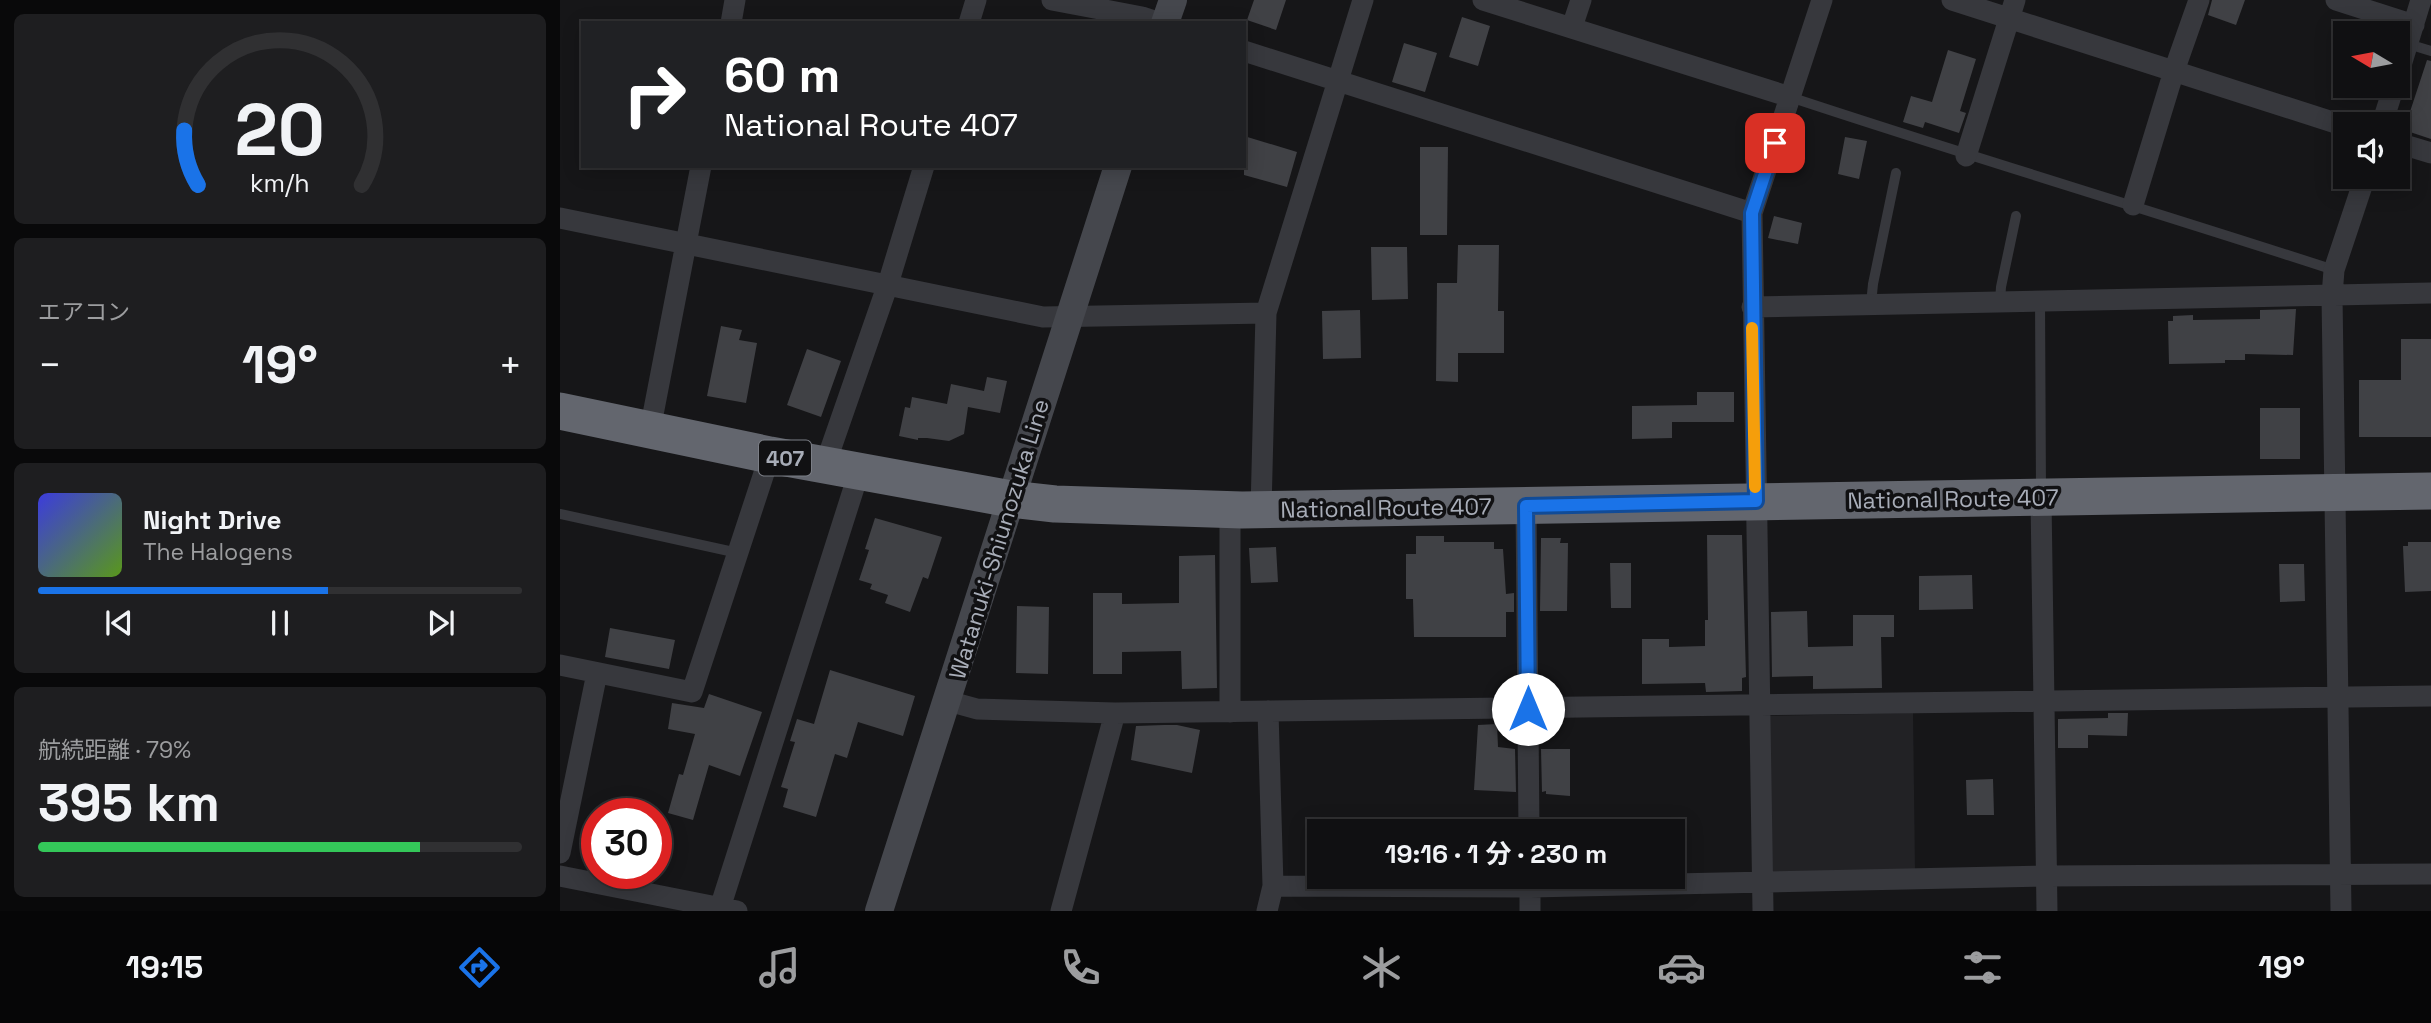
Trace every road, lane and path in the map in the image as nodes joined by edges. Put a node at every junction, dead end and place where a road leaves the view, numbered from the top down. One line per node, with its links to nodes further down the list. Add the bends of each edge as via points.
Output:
1 (735, 0): 14 (street)
2 (976, 0): 15 (street)
3 (1052, 0): 16 (street)
4 (1173, 0): 17 (main road)
5 (1363, 0): 24 (street)
6 (1483, 0): 18 (street)
7 (1581, 0): 18 (street)
8 (1822, 0): 25 (street)
9 (1952, 0): 13 (street)
10 (2199, 0): 23 (street)
11 (2336, 0): 19 (street)
12 (2421, 0): 19 (street)
13 (2012, 9): 23 (street); 29 (street)
14 (731, 21)
15 (970, 21)
16 (1156, 21)
17 (1164, 21)
18 (1572, 27): 25 (street)
19 (2411, 34): 20 (street); 21 (lane)
20 (2410, 37)
21 (2431, 51)
22 (1246, 52): 24 (street)
23 (2174, 71): 26 (street); 35 (street)
24 (1337, 82): 36 (street); 48 (street)
25 (1790, 97): 29 (lane); 36 (street)
26 (2333, 122)
27 (2410, 147): 28 (street)
28 (2431, 153)
29 (1966, 156): 35 (lane)
30 (701, 168): 39 (street)
31 (924, 168): 41 (street)
32 (1117, 168): 49 (main road, Watanuki-Shiunozuka Line)
33 (1896, 173): 46 (lane)
34 (2361, 189): 40 (street)
35 (2133, 205): 40 (lane)
36 (1752, 213): 47 (street)
37 (2015, 216): 45 (lane)
38 (560, 218): 39 (street)
39 (685, 243): 41 (street); 51 (street)
40 (2334, 270): 43 (street)
41 (888, 284): 49 (street, via 1043,317); 53 (street)
42 (2431, 293): 43 (street)
43 (2332, 296): 44 (street); 55 (street)
44 (2040, 300): 45 (street); 57 (lane)
45 (2000, 301): 46 (street)
46 (1871, 304): 47 (street)
47 (1752, 307): 58 (street)
48 (1266, 313): 49 (street); 60 (street)
49 (1069, 317): 56 (main road, Watanuki-Shiunozuka Line)
50 (560, 411): 51 (highway, National Route 407 / 407)
51 (650, 430): 52 (highway, National Route 407 / 407)
52 (770, 455): 53 (highway, National Route 407 / 407); 62 (street)
53 (842, 468): 56 (highway, National Route 407 / 407); 85 (street)
54 (2431, 491): 55 (highway, National Route 407 / 407)
55 (2334, 492): 57 (highway, National Route 407 / 407); 66 (street)
56 (1011, 499): 60 (highway, National Route 407 / 407, via 1055,505); 67 (main road, Watanuki-Shiunozuka Line)
57 (2041, 499): 58 (highway, National Route 407 / 407); 68 (street)
58 (1756, 501): 59 (highway, National Route 407 / 407); 69 (street)
59 (1526, 506): 60 (highway, National Route 407 / 407); 70 (street)
60 (1245, 510): 72 (street)
61 (560, 514): 62 (lane)
62 (738, 553): 64 (street, via 692,692)
63 (560, 666): 64 (street)
64 (597, 673): 75 (street)
65 (2431, 696): 66 (street)
66 (2337, 698): 68 (street); 76 (street)
67 (948, 701): 73 (street, via 977,709); 86 (main road, Watanuki-Shiunozuka Line)
68 (2044, 702): 69 (street); 79 (street)
69 (1759, 705): 70 (street); 81 (street)
70 (1528, 709): 71 (street); 74 (street)
71 (1268, 711): 72 (street); 83 (street)
72 (1230, 712): 73 (street)
73 (1115, 713): 87 (street)
74 (1529, 819)
75 (560, 853)
76 (2340, 873): 77 (street); 79 (street); 92 (street)
77 (2431, 874)
78 (560, 876): 85 (street)
79 (2046, 876): 81 (street); 91 (street)
80 (1685, 882): 81 (street)
81 (1762, 882): 90 (street)
82 (1307, 885): 83 (street)
83 (1273, 886): 88 (street)
84 (1530, 889): 89 (street)
85 (725, 910)
86 (878, 911)
87 (1061, 911)
88 (1267, 911)
89 (1530, 911)
90 (1762, 911)
91 (2047, 911)
92 (2341, 911)

